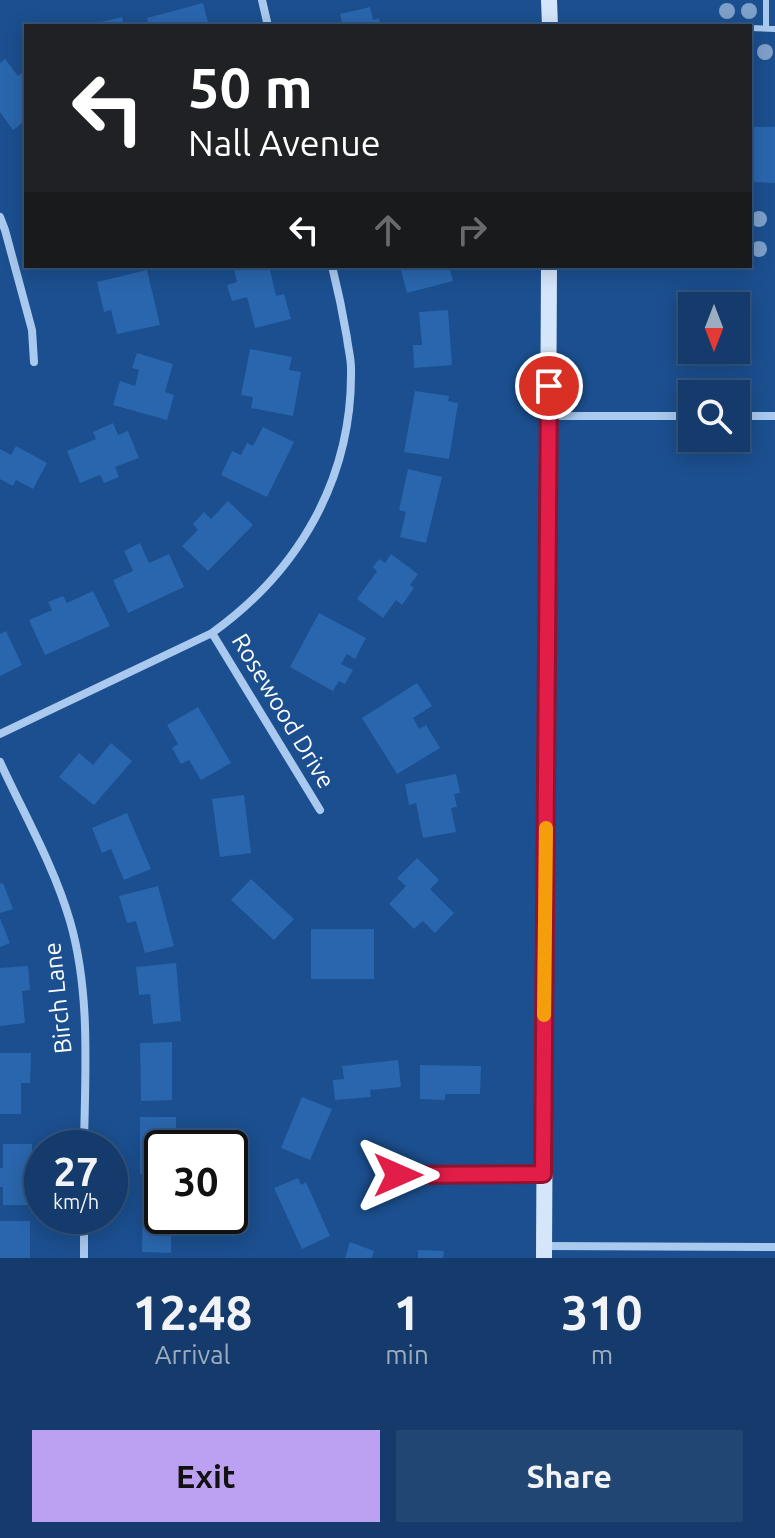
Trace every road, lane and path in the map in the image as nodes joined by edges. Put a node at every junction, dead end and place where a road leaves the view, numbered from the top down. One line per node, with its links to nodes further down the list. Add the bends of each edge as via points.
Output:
1 (262, 0): 4 (street)
2 (549, 0): 5 (main road)
3 (766, 0): 7 (lane)
4 (268, 24)
5 (550, 24)
6 (752, 28): 7 (lane)
7 (766, 28): 8 (lane)
8 (775, 29)
9 (0, 217): 12 (street, via 32,330)
10 (333, 268): 17 (street, Rosewood Drive, via 351,366 349,415 339,462 323,506 299,546 254,600)
11 (549, 268): 13 (main road)
12 (34, 362)
13 (549, 416): 14 (street); 22 (main road)
14 (678, 416)
15 (750, 416): 16 (street)
16 (775, 416)
17 (212, 633): 18 (street, Rosewood Drive); 20 (street, Rosewood Drive)
18 (0, 734)
19 (0, 762): 21 (street, Birch Lane, via 53,874 79,959 85,1014)
20 (320, 810)
21 (84, 1130)
22 (543, 1174): 23 (street); 26 (main road)
23 (398, 1175)
24 (84, 1234): 27 (street)
25 (775, 1247): 26 (street)
26 (544, 1252)
27 (84, 1258)

